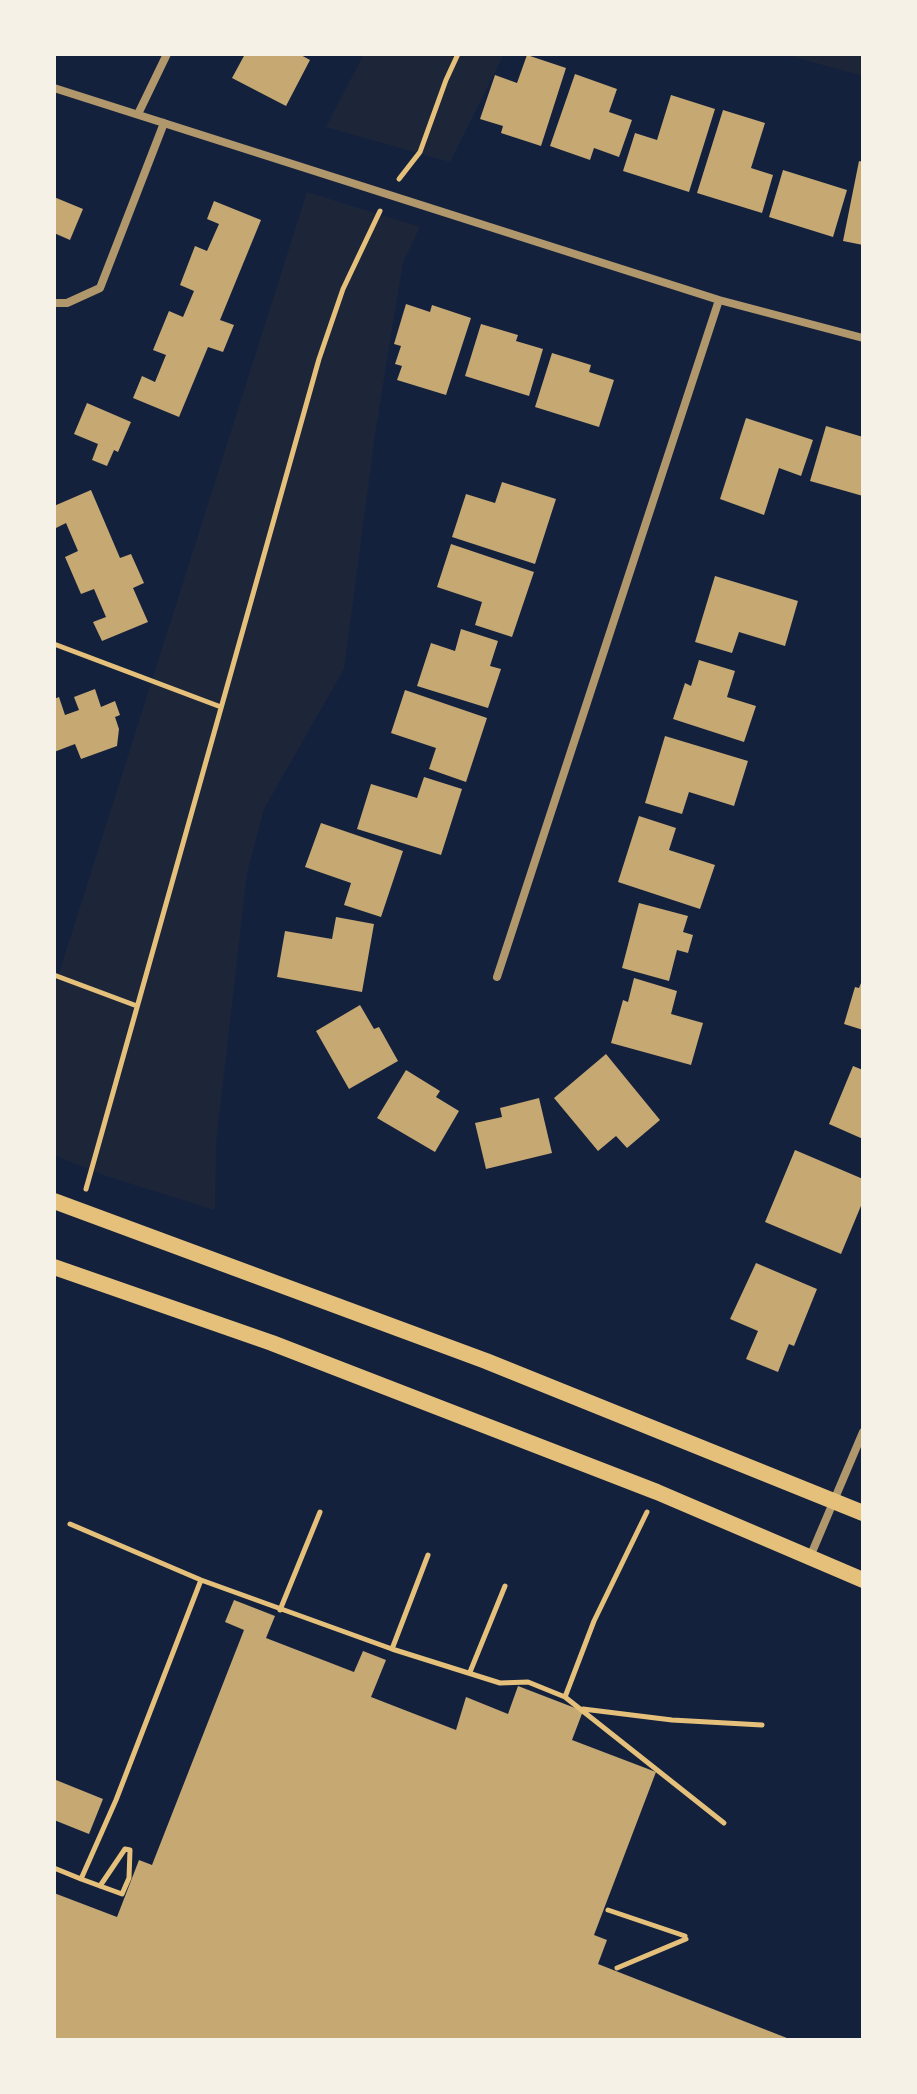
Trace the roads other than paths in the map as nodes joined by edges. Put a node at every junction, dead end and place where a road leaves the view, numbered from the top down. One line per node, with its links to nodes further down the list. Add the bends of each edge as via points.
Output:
1 (167, 54): 3 (street)
2 (54, 88): 3 (street)
3 (138, 114): 4 (street)
4 (164, 123): 5 (street); 6 (street, via 100,288 67,303)
5 (719, 300): 7 (street); 8 (street)
6 (54, 303)
7 (863, 338)
8 (497, 977)
9 (54, 1201): 12 (main road, via 472,1355)
10 (54, 1267): 14 (main road, via 272,1343 657,1492)
11 (863, 1432): 12 (street)
12 (834, 1500): 13 (main road); 14 (street)
13 (863, 1513)
14 (810, 1558): 15 (main road)
15 (863, 1580)

